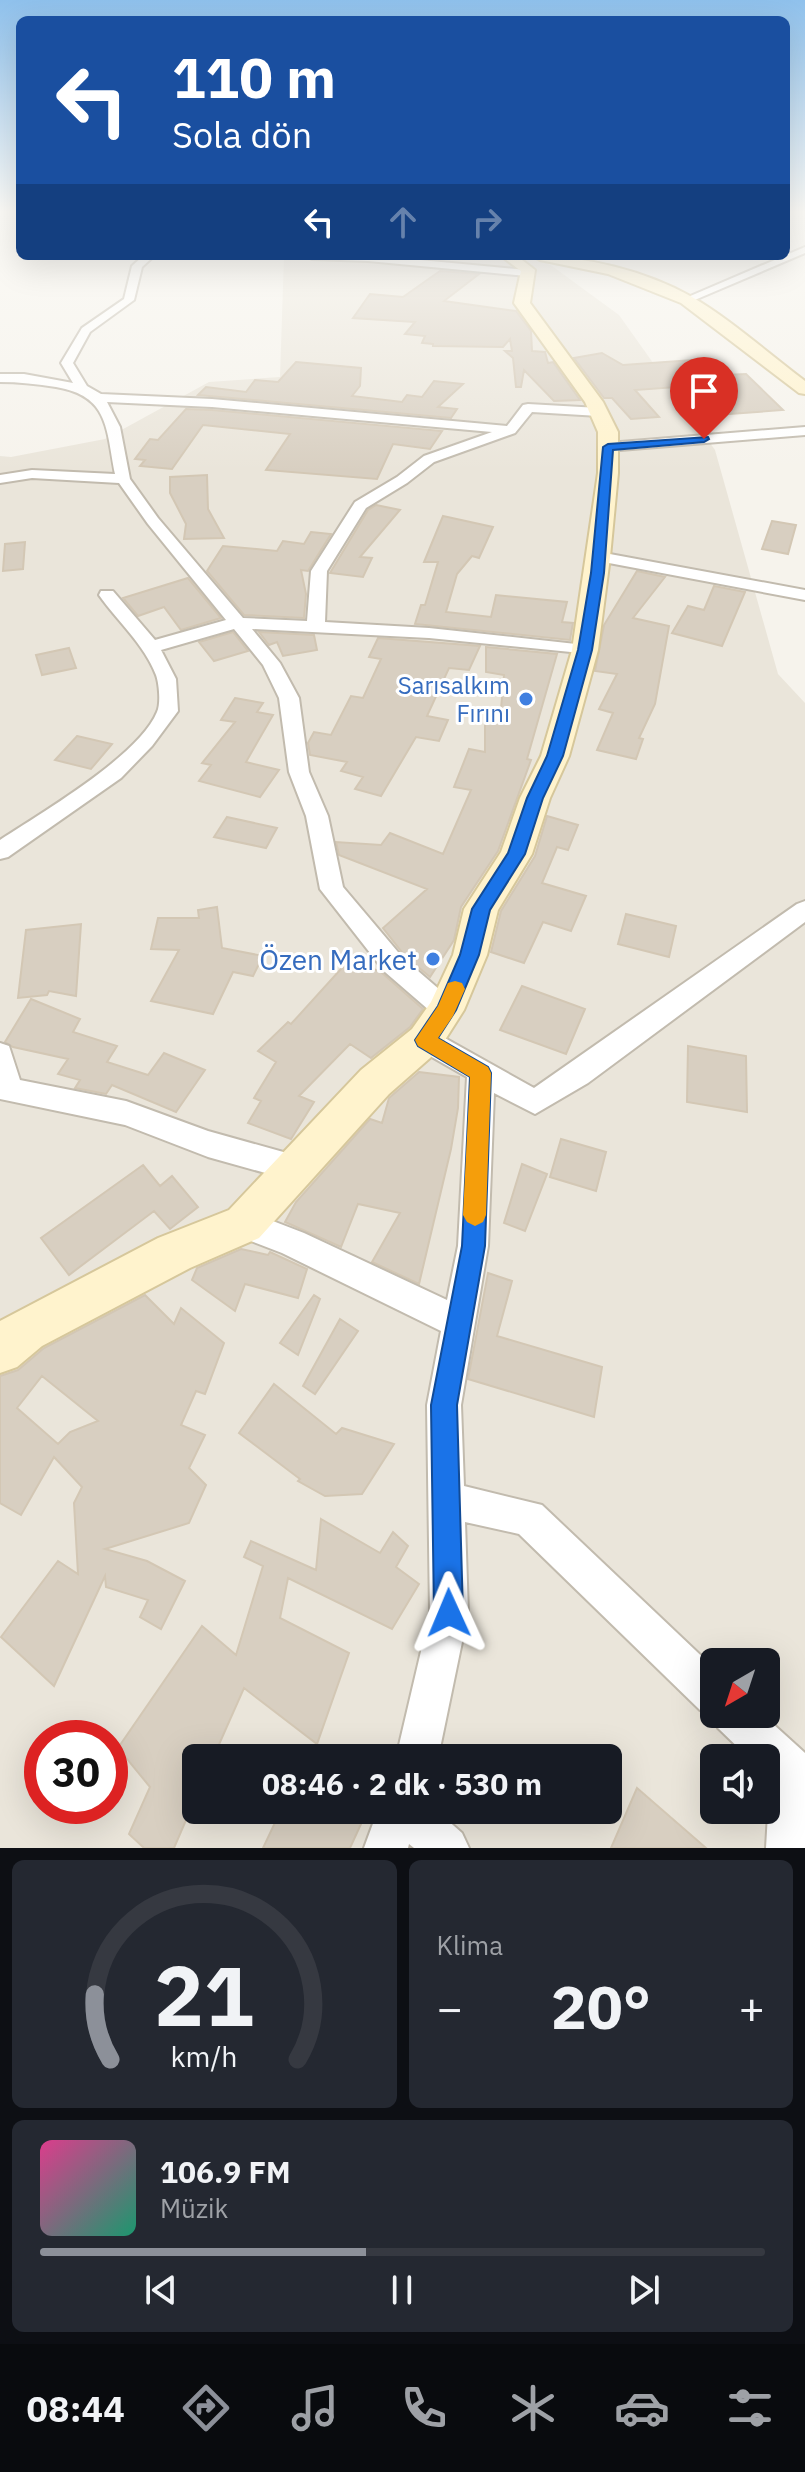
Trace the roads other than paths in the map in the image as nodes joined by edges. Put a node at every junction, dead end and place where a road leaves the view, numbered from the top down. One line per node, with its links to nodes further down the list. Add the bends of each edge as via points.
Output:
1 (129, 299): 6 (street, via 86,330 67,363)
2 (522, 299): 7 (street)
3 (686, 300): 5 (street)
4 (0, 378): 6 (street)
5 (805, 389)
6 (90, 393): 8 (street); 12 (street, via 113,427)
7 (599, 412): 8 (street, via 528,408); 10 (street)
8 (510, 430): 17 (street, via 429,459 360,505 319,571)
9 (805, 431): 10 (street)
10 (608, 447): 13 (street)
11 (0, 479): 12 (street, via 32,474)
12 (123, 479): 16 (street)
13 (599, 557): 15 (street); 19 (street)
14 (107, 595): 18 (street)
15 (805, 595)
16 (236, 623): 17 (street); 18 (street); 22 (street, via 271,663 289,698 299,772 317,816 332,889 394,965)
17 (316, 626): 19 (street)
18 (151, 647): 20 (street, via 167,679 168,711 114,773)
19 (585, 650): 22 (street, via 555,756 516,854 481,909 470,955)
20 (0, 851)
21 (805, 910): 25 (street, via 535,1102)
22 (446, 1010): 23 (street)
23 (425, 1040): 25 (street); 27 (street, via 375,1082)
24 (0, 1054): 26 (street)
25 (481, 1073): 29 (street, via 473,1246)
26 (5, 1096): 27 (street, via 126,1113)
27 (294, 1168): 28 (street)
28 (244, 1224): 29 (street); 30 (street, via 174,1253 26,1330)
29 (457, 1322): 31 (street, via 444,1405)
30 (0, 1350)
31 (446, 1500): 32 (street, via 529,1518); 34 (street, via 449,1613)
32 (700, 1683)
33 (751, 1728): 35 (street)
34 (420, 1744)
35 (799, 1763): 40 (street)
36 (395, 1824): 38 (street)
37 (418, 1824): 39 (street)
38 (386, 1848)
39 (447, 1848)
40 (788, 1848)

